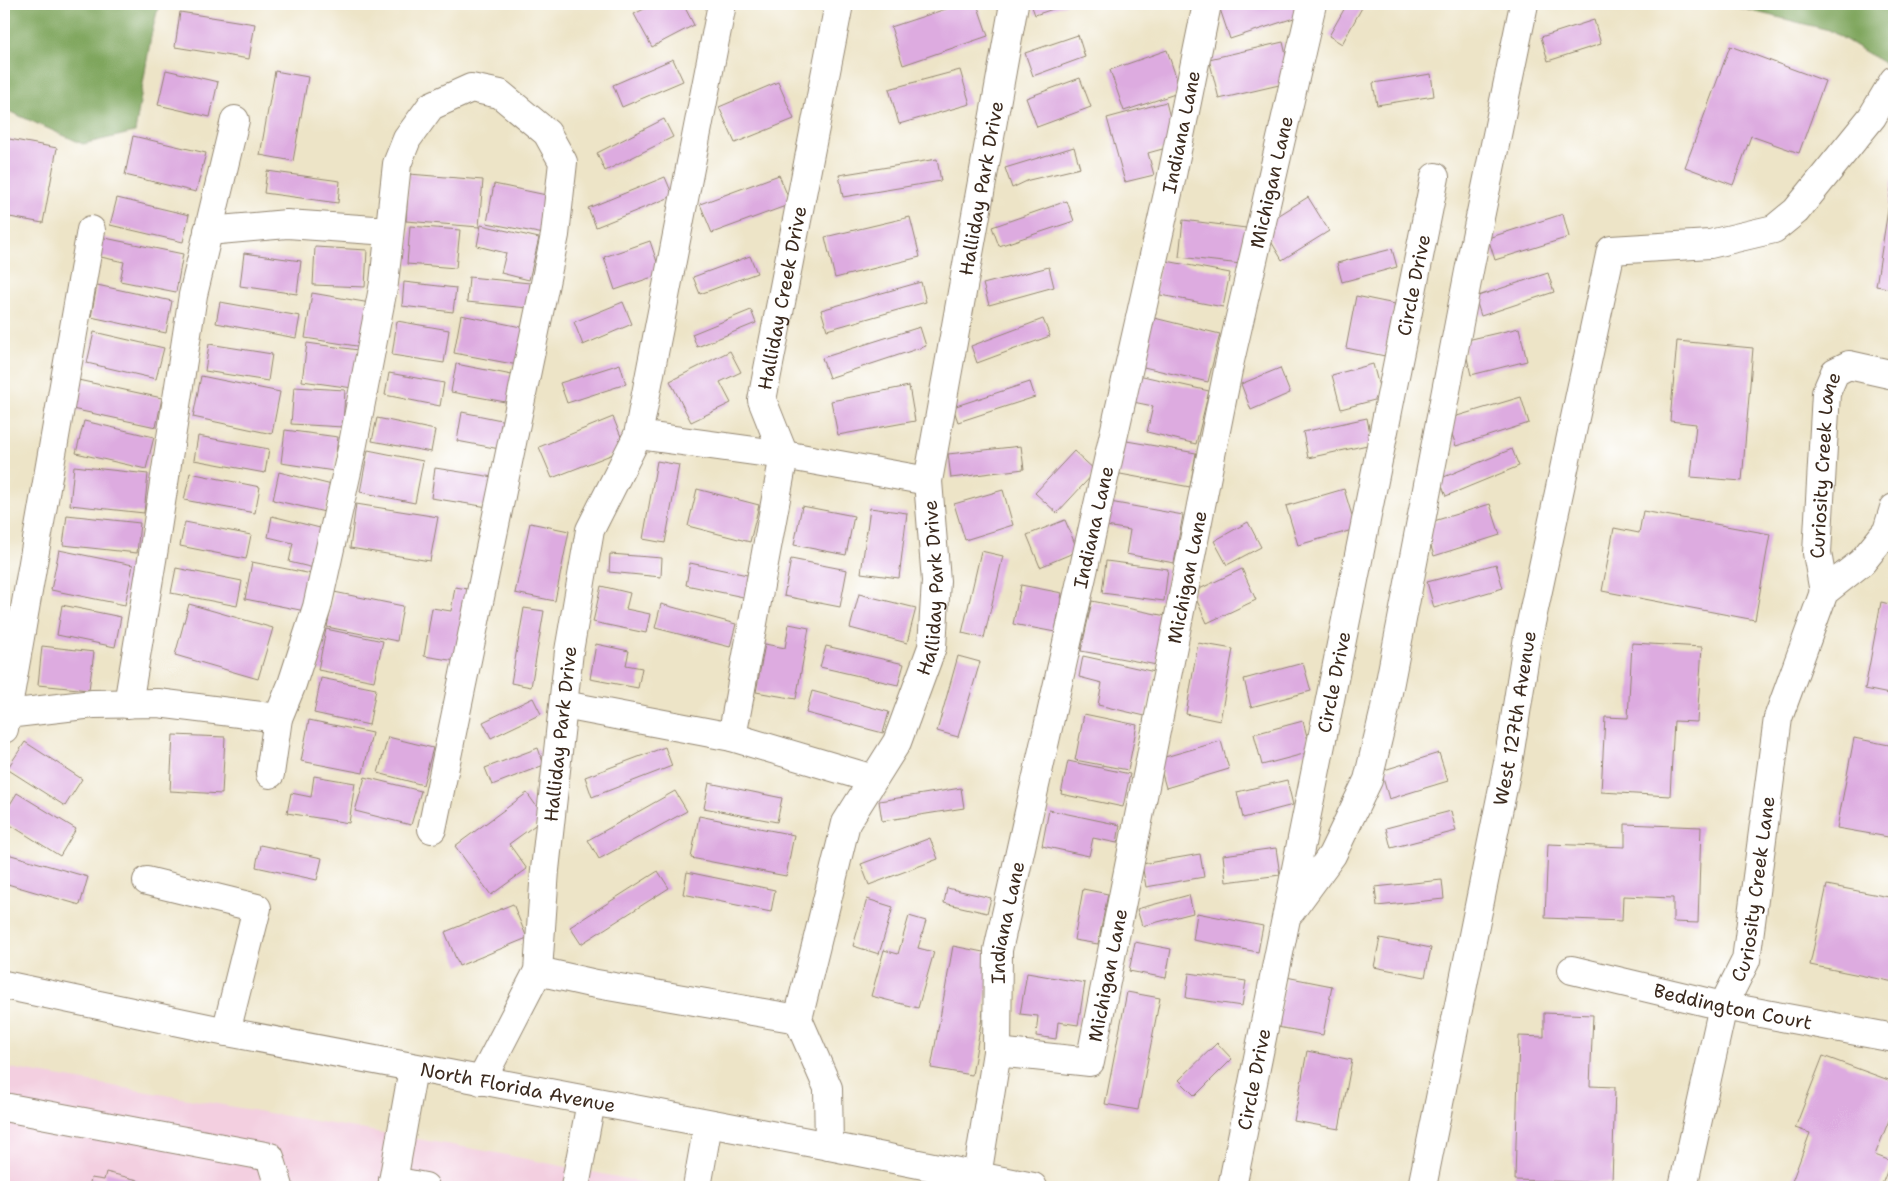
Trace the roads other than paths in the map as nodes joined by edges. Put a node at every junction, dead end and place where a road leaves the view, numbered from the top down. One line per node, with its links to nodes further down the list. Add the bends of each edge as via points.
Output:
1 (722, 4): 14 (street, Halliday Park Drive)
2 (839, 4): 15 (street, Halliday Creek Drive, via 762,400)
3 (1014, 4): 16 (street, Halliday Park Drive)
4 (1207, 4): 36 (street, Indiana Lane, via 1169,190 998,950)
5 (1312, 4): 36 (street, Michigan Lane, via 1230,365 1090,1062)
6 (1524, 4): 28 (street, via 1368,780 1332,855)
7 (1894, 80): 51 (street, West 127th Avenue, via 1872,117 1796,211 1774,229 1710,244 1611,250 1528,637 1508,763)
8 (235, 120): 11 (street)
9 (1435, 177): 28 (street, Circle Drive)
10 (91, 230): 22 (street)
11 (208, 231): 12 (street, via 287,224); 19 (street, via 193,295)
12 (389, 231): 21 (street, via 384,283 317,607); 26 (street, via 397,164 407,140 431,106 471,88 500,94 547,133 563,162 555,235)
13 (1894, 375): 18 (street, Curiosity Creek Lane, via 1849,365 1835,372 1826,393 1817,553)
14 (638, 435): 15 (street); 20 (street, Halliday Park Drive, via 590,530 569,651)
15 (784, 455): 16 (street); 23 (street)
16 (928, 481): 25 (street, Halliday Park Drive, via 936,581 932,647 897,742)
17 (1894, 508): 18 (street, Curiosity Creek Lane, via 1887,531 1862,562)
18 (1824, 592): 32 (street, Curiosity Creek Lane, via 1778,718 1746,960)
19 (128, 704): 21 (street, via 158,703); 22 (street, via 93,704)
20 (564, 705): 23 (street); 30 (street, Halliday Park Drive, via 545,870)
21 (278, 718): 24 (street)
22 (5, 722)
23 (732, 737): 25 (street)
24 (270, 774)
25 (873, 779): 33 (street, Halliday Park Drive, via 846,823)
26 (432, 828)
27 (147, 881): 34 (street, via 257,908)
28 (1286, 918): 50 (street, Circle Drive)
29 (1572, 970): 32 (street, Beddington Court)
30 (538, 971): 33 (street); 38 (street, Halliday Park Drive)
31 (5, 991): 34 (street, North Florida Avenue)
32 (1723, 1006): 35 (street, Beddington Court); 52 (street, Curiosity Creek Lane)
33 (798, 1019): 42 (street, via 828,1088)
34 (226, 1032): 37 (street, North Florida Avenue)
35 (1894, 1038)
36 (997, 1052): 43 (street, Indiana Lane)
37 (413, 1069): 38 (street, North Florida Avenue); 44 (street)
38 (481, 1081): 39 (street, North Florida Avenue)
39 (591, 1102): 41 (street, North Florida Avenue); 47 (street)
40 (4, 1107): 45 (street, via 270,1157)
41 (708, 1124): 42 (street, North Florida Avenue); 48 (street)
42 (828, 1146): 43 (street, North Florida Avenue)
43 (977, 1176): 49 (street, North Florida Avenue)
44 (393, 1184): 46 (street)
45 (279, 1187)
46 (425, 1187)
47 (575, 1187)
48 (697, 1187)
49 (1033, 1187)
50 (1232, 1187)
51 (1422, 1187)
52 (1683, 1187)

